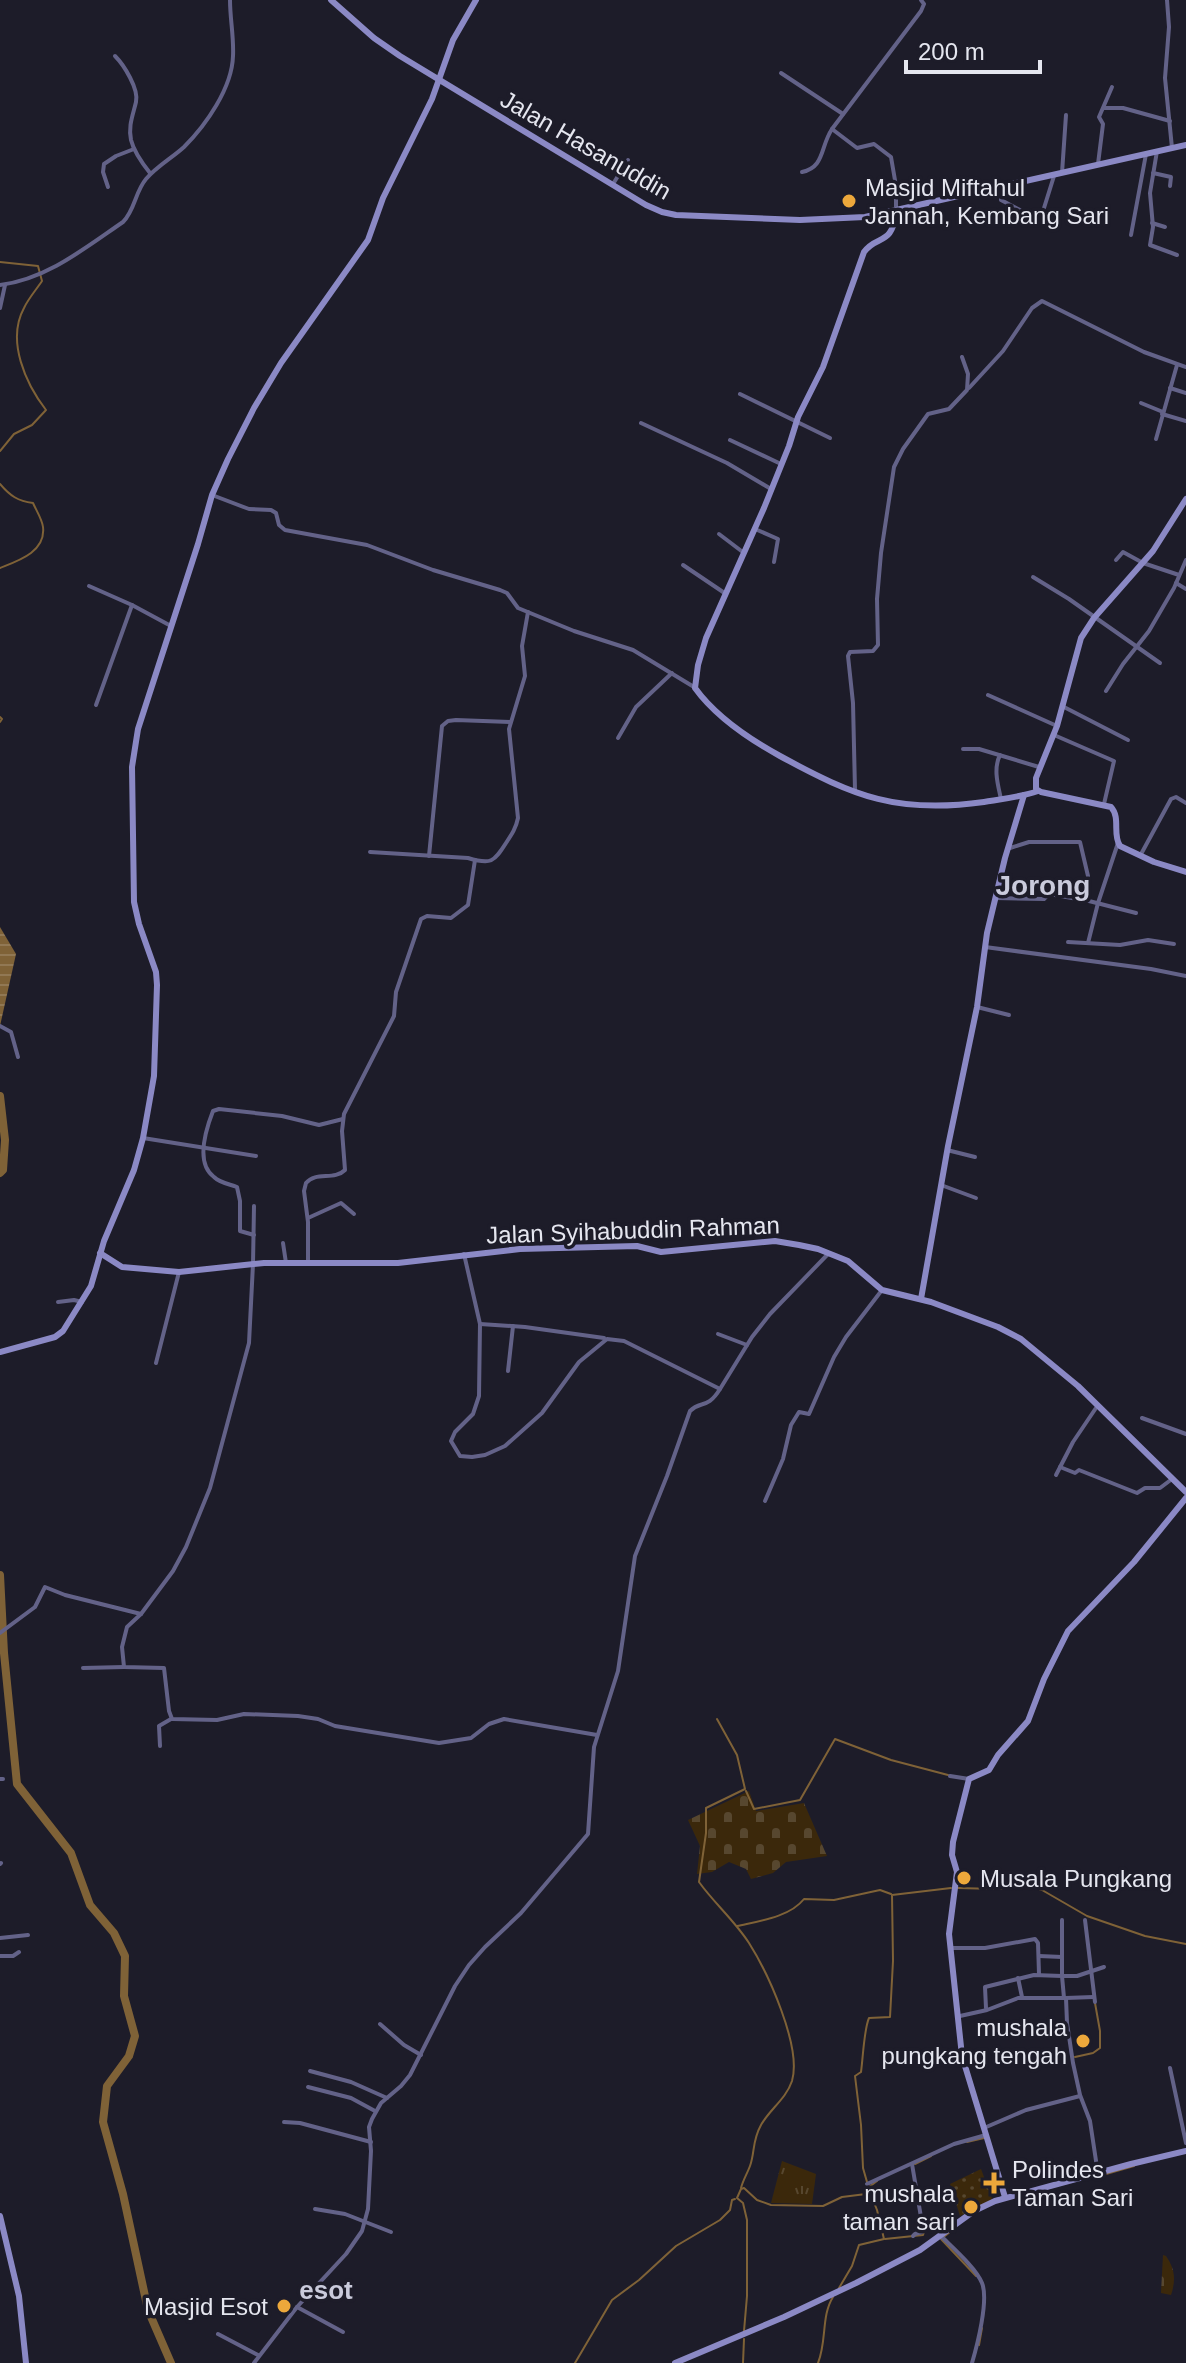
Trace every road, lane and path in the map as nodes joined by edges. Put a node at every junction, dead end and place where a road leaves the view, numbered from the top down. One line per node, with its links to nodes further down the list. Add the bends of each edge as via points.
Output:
1 (230, 0): 24 (street, via 233,58 222,92 189,142)
2 (331, 0): 8 (street, Jalan Hasanuddin, via 384,45)
3 (476, 0): 8 (street, via 453,40)
4 (921, 0): 11 (street, via 921,11)
5 (1167, 0): 13 (street)
6 (115, 56): 17 (street, via 136,95 130,136)
7 (781, 73): 11 (street)
8 (440, 81): 26 (street, Jalan Hasanuddin); 56 (street, via 368,240 281,363)
9 (1112, 87): 10 (street)
10 (1104, 108): 13 (street); 21 (street)
11 (843, 114): 14 (street)
12 (1066, 115): 25 (street)
13 (1170, 121): 16 (street)
14 (832, 129): 22 (street, via 815,168); 32 (street, via 857,148 874,144 891,157)
15 (1186, 145): 16 (street, Jalan Hasanuddin)
16 (1172, 148): 18 (street, Jalan Hasanuddin)
17 (134, 149): 24 (street); 28 (street, via 104,164)
18 (1157, 151): 19 (street, Jalan Hasanuddin); 23 (street)
19 (1146, 154): 21 (street, Jalan Hasanuddin); 35 (street)
20 (628, 160): 26 (street)
21 (1098, 164): 25 (street, Jalan Hasanuddin)
22 (802, 172)
23 (1153, 173): 27 (street, via 1171,177); 33 (street)
24 (150, 174): 37 (street, via 123,222 53,268)
25 (1058, 174): 29 (street, Jalan Hasanuddin); 30 (street)
26 (613, 184): 32 (street, Jalan Hasanuddin, via 669,214 809,220)
27 (1170, 186)
28 (108, 187)
29 (998, 189): 31 (street, via 1001,200); 32 (street, Jalan Hasanuddin)
30 (1044, 208)
31 (1020, 210)
32 (896, 212): 49 (street, via 889,234 865,249 827,357)
33 (1152, 223): 34 (street); 36 (street, via 1150,245)
34 (1165, 227)
35 (1131, 235)
36 (1177, 255)
37 (2, 285): 38 (street)
38 (0, 308)
39 (962, 357): 43 (street)
40 (1177, 365): 41 (street); 42 (street); 43 (street, via 1042,301)
41 (1186, 367)
42 (1170, 388): 44 (street); 47 (street)
43 (967, 390): 93 (street, via 949,409 928,414 894,467 881,553 878,645 848,656)
44 (1186, 393)
45 (740, 394): 49 (street)
46 (1141, 403): 47 (street)
47 (1162, 413): 48 (street); 52 (street)
48 (1186, 421)
49 (797, 422): 51 (street); 54 (street)
50 (641, 423): 55 (street)
51 (830, 438)
52 (1156, 439)
53 (730, 440): 54 (street)
54 (781, 464): 55 (street)
55 (771, 489): 58 (street)
56 (212, 495): 73 (street, via 249,509 271,510 285,530 367,545 500,590); 75 (street)
57 (1186, 499): 64 (street)
58 (755, 529): 60 (street); 62 (street, via 778,539)
59 (719, 534): 60 (street)
60 (744, 553): 71 (street)
61 (1116, 560): 64 (street, via 1123,552)
62 (774, 562)
63 (1186, 562): 66 (street)
64 (1143, 563): 66 (street); 74 (street)
65 (683, 565): 71 (street)
66 (1179, 575): 68 (street)
67 (1033, 577): 74 (street)
68 (1176, 583): 70 (street); 76 (street)
69 (89, 586): 72 (street)
70 (1186, 589)
71 (726, 594): 79 (street, via 702,649)
72 (132, 605): 75 (street); 82 (street)
73 (528, 612): 78 (street, via 633,650); 84 (street, via 522,646 526,672)
74 (1095, 617): 76 (street); 83 (street, via 1081,638)
75 (171, 626): 119 (street, via 132,758 134,902 157,977 154,1076)
76 (1137, 646): 77 (street); 80 (street)
77 (1160, 663)
78 (672, 673): 79 (street); 87 (street, via 636,707)
79 (696, 689): 93 (street, via 745,736)
80 (1106, 691)
81 (988, 695): 85 (street)
82 (96, 705)
83 (1062, 706): 85 (street); 88 (street)
84 (510, 722): 101 (street, via 456,720 442,726); 103 (street, via 517,823 497,858)
85 (1057, 726): 86 (street)
86 (1054, 735): 91 (street); 97 (street, via 1114,761)
87 (618, 738)
88 (1128, 740)
89 (963, 749): 90 (street)
90 (1000, 755): 91 (street); 95 (street)
91 (1039, 767): 92 (street)
92 (1038, 791): 94 (street); 97 (street)
93 (855, 793): 95 (street, via 940,807)
94 (1024, 795): 95 (street); 99 (street)
95 (1001, 799)
96 (1186, 803): 102 (street, via 1171,799)
97 (1104, 804): 98 (street, via 1115,811)
98 (1118, 843): 102 (street); 107 (street)
99 (1007, 849): 105 (street); 106 (street, via 1029,842 1080,842)
100 (370, 852): 101 (street)
101 (429, 856): 103 (street)
102 (1140, 856): 104 (street)
103 (475, 860): 118 (street, via 466,906 451,918 421,919 396,992 394,1016)
104 (1185, 871)
105 (995, 898): 106 (street, via 1044,899 1049,894); 112 (street)
106 (1089, 901): 107 (street)
107 (1098, 903): 108 (street); 110 (street)
108 (1136, 913)
109 (1068, 942): 110 (street)
110 (1088, 943): 111 (street)
111 (1174, 944)
112 (985, 947): 113 (street); 114 (street)
113 (1186, 976)
114 (977, 1007): 115 (street); 121 (street)
115 (1009, 1015)
116 (0, 1026): 117 (street, via 11,1032)
117 (18, 1057)
118 (343, 1119): 120 (street, via 319,1125 215,1110); 128 (street, via 345,1170 307,1180)
119 (143, 1138): 120 (street); 131 (street)
120 (204, 1149): 122 (street); 129 (street, via 209,1173 238,1189 240,1231)
121 (947, 1150): 123 (street); 124 (street)
122 (256, 1156)
123 (975, 1157)
124 (941, 1185): 125 (street); 139 (street)
125 (976, 1198)
126 (254, 1206): 129 (street)
127 (354, 1214): 128 (street, via 341,1203)
128 (308, 1218): 136 (street)
129 (254, 1235): 135 (street)
130 (283, 1243): 134 (street)
131 (100, 1253): 137 (street, Jalan Syihabuddin Rahman, via 122,1267); 141 (street)
132 (829, 1253): 133 (street, Jalan Syihabuddin Rahman, via 775,1241 658,1253 637,1246); 138 (street, Jalan Syihabuddin Rahman, via 848,1261); 146 (street)
133 (464, 1254): 136 (street, Jalan Syihabuddin Rahman, via 398,1263); 142 (street)
134 (286, 1263): 135 (street, Jalan Syihabuddin Rahman); 136 (street, Jalan Syihabuddin Rahman)
135 (253, 1264): 137 (street, Jalan Syihabuddin Rahman); 160 (street, via 248,1350 207,1498 181,1557)
136 (308, 1264)
137 (179, 1272): 148 (street)
138 (882, 1290): 139 (street, Jalan Syihabuddin Rahman); 159 (street, via 840,1347 809,1415 799,1412 793,1419)
139 (921, 1299): 151 (street, Jalan Syihabuddin Rahman, via 1014,1335)
140 (58, 1302): 141 (street)
141 (82, 1302): 147 (street, via 58,1336)
142 (480, 1324): 143 (street); 145 (street, via 478,1402 451,1441 465,1457 505,1446 542,1413 579,1362)
143 (513, 1326): 145 (street); 149 (street)
144 (718, 1334): 146 (street)
145 (607, 1339): 150 (street, via 624,1341)
146 (747, 1345): 150 (street)
147 (0, 1352)
148 (156, 1363)
149 (508, 1371)
150 (720, 1389): 165 (street, via 708,1404 690,1411 637,1548 618,1671)
151 (1098, 1405): 154 (street); 156 (street, Jalan Syihabuddin Rahman)
152 (1142, 1418): 153 (street)
153 (1186, 1434)
154 (1060, 1467): 155 (street); 156 (street, via 1137,1493)
155 (1056, 1475)
156 (1172, 1479): 157 (street, Jalan Syihabuddin Rahman)
157 (1186, 1492)
158 (1186, 1498): 168 (street, via 1068,1631 1028,1721 989,1770)
159 (765, 1501)
160 (141, 1614): 161 (street, via 45,1587 35,1607); 162 (street, via 124,1636)
161 (0, 1633)
162 (124, 1667): 163 (street); 164 (street, via 165,1669)
163 (83, 1668)
164 (171, 1719): 165 (street, via 298,1716 439,1743 471,1738 504,1719); 166 (street, via 159,1726)
165 (597, 1735): 188 (street, via 588,1834 469,1965)
166 (160, 1746)
167 (950, 1776): 168 (street)
168 (969, 1779): 196 (street, via 953,1842 957,1872 949,1934 962,2056)
169 (1062, 1920): 177 (street)
170 (1085, 1920): 179 (street)
171 (28, 1935): 172 (street)
172 (0, 1938)
173 (953, 1948): 176 (street, via 1033,1939)
174 (19, 1952): 175 (street)
175 (0, 1956)
176 (1039, 1956): 177 (street); 180 (street)
177 (1062, 1957): 181 (street)
178 (1104, 1967): 179 (street)
179 (1093, 1971): 181 (street); 184 (street, via 1094,1999)
180 (1039, 1974): 181 (street); 182 (street)
181 (1062, 1976): 184 (street)
182 (1018, 1978): 183 (street); 185 (street, via 985,1987)
183 (1022, 1997): 184 (street); 186 (street)
184 (1065, 1998): 192 (street)
185 (986, 2008)
186 (960, 2016)
187 (380, 2024): 188 (street)
188 (421, 2055): 193 (street, via 405,2082)
189 (1170, 2068): 198 (street)
190 (310, 2071): 193 (street)
191 (308, 2087): 194 (street, via 351,2098)
192 (1081, 2097): 196 (street, via 1019,2112); 201 (street)
193 (387, 2098): 194 (street)
194 (375, 2111): 197 (street)
195 (284, 2122): 197 (street)
196 (986, 2134): 200 (street); 203 (street)
197 (371, 2142): 206 (street)
198 (1186, 2143)
199 (1182, 2154): 201 (street)
200 (912, 2164): 202 (street); 208 (street, via 923,2229)
201 (1100, 2175): 203 (street)
202 (868, 2183)
203 (1005, 2199): 209 (street, via 974,2211)
204 (315, 2209): 206 (street)
205 (0, 2216): 214 (street, via 19,2296)
206 (366, 2222): 207 (street); 210 (street, via 346,2254)
207 (391, 2232)
208 (914, 2236)
209 (942, 2237): 216 (street, via 838,2292); 217 (street, via 984,2289)
210 (297, 2307): 211 (street); 213 (street)
211 (343, 2332)
212 (218, 2334): 213 (street)
213 (258, 2355): 215 (street)
214 (26, 2363)
215 (254, 2363)
216 (675, 2363)
217 (972, 2363)

